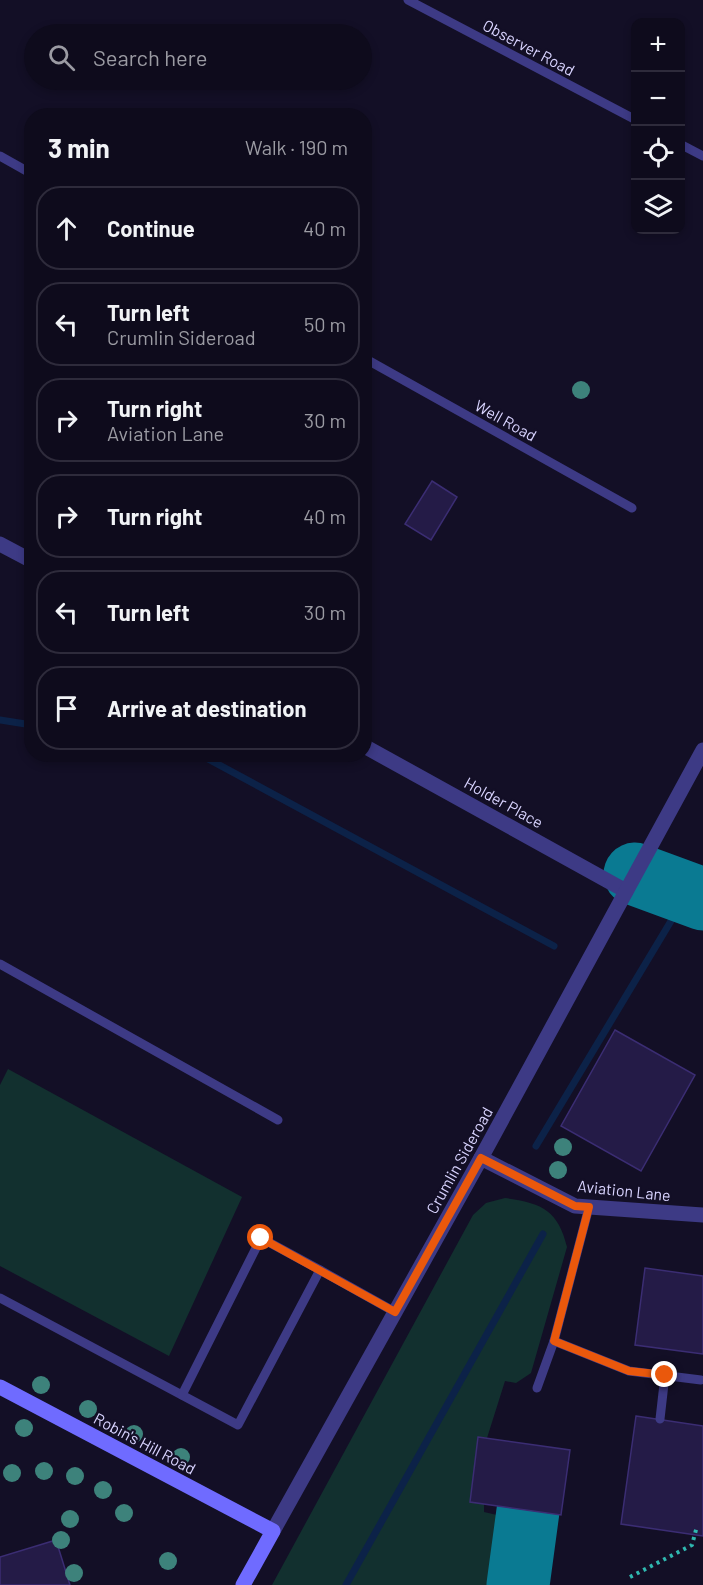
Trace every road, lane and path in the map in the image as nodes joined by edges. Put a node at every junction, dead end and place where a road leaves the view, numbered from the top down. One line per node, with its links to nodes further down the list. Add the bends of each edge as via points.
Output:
1 (408, 0): 2 (lane, Observer Road)
2 (631, 117)
3 (685, 146): 5 (lane)
4 (0, 156): 6 (lane)
5 (703, 156)
6 (24, 169)
7 (372, 362): 8 (lane, Well Road)
8 (632, 508)
9 (0, 544): 10 (street)
10 (24, 557)
11 (372, 750): 13 (street, Holder Place)
12 (703, 750): 13 (street, Crumlin Sideroad)
13 (626, 891): 16 (street, Crumlin Sideroad)
14 (0, 964): 15 (lane)
15 (278, 1120)
16 (481, 1158): 17 (street, Aviation Lane, via 575,1206); 21 (street, Crumlin Sideroad)
17 (589, 1207): 18 (street, Aviation Lane); 22 (lane)
18 (703, 1215)
19 (320, 1270): 21 (lane); 27 (lane, via 238,1425); 27 (lane, via 261,1238)
20 (0, 1298): 27 (lane)
21 (395, 1312): 30 (street, Crumlin Sideroad)
22 (554, 1341): 23 (lane, via 629,1371); 26 (lane)
23 (665, 1375): 24 (lane); 28 (lane)
24 (701, 1380)
25 (0, 1387): 30 (street, Robin's Hill Road)
26 (537, 1388)
27 (182, 1395)
28 (660, 1419)
29 (697, 1526): 31 (path, via 692,1545)
30 (273, 1531): 32 (street, Crumlin Sideroad)
31 (630, 1577)
32 (243, 1585)

